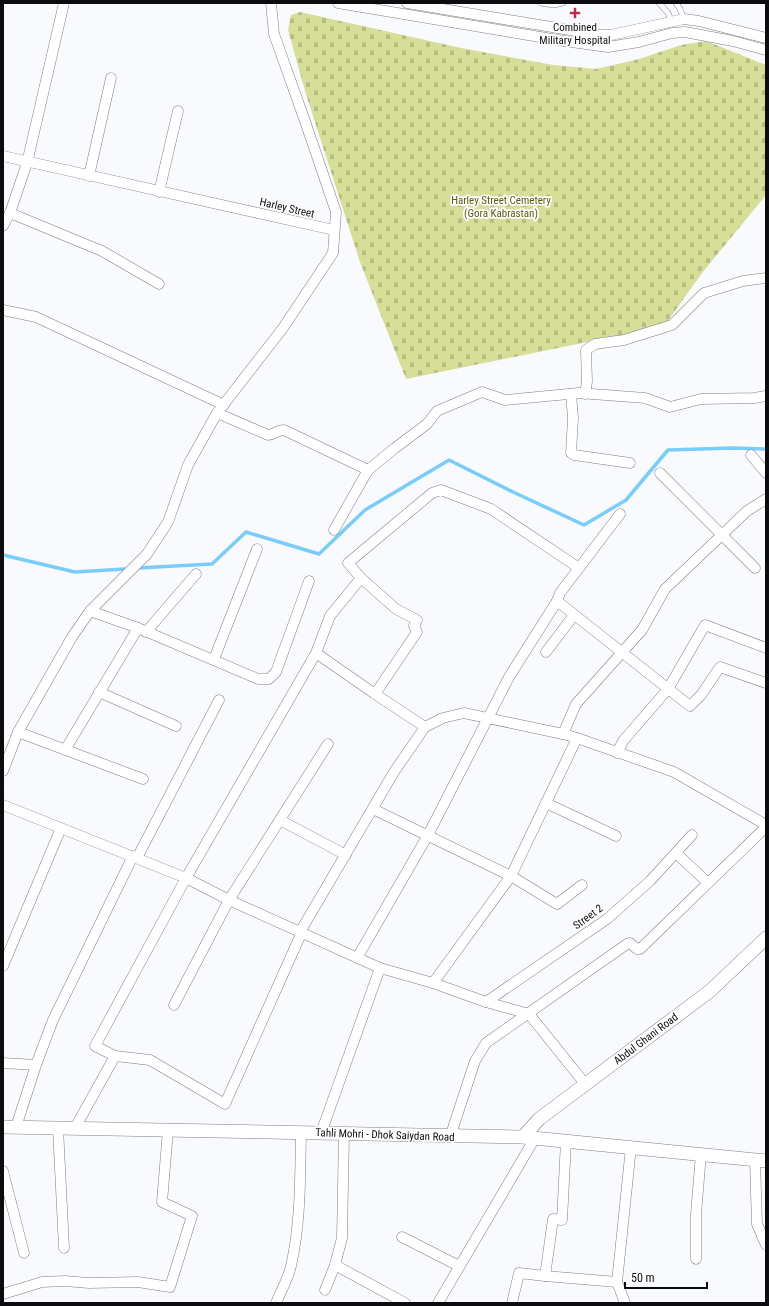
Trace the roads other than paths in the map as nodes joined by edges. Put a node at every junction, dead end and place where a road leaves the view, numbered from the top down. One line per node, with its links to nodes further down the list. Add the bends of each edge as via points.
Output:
1 (64, 3): 16 (street)
2 (271, 3): 21 (street, via 274,34 336,212)
3 (338, 3): 12 (street, via 608,47 685,32)
4 (407, 3): 10 (street, via 600,35)
5 (540, 3): 6 (lane)
6 (563, 3)
7 (659, 3): 10 (lane)
8 (676, 3): 9 (lane)
9 (684, 19): 10 (street); 11 (street)
10 (672, 22)
11 (766, 38)
12 (766, 50)
13 (111, 78): 17 (street)
14 (178, 112): 18 (street)
15 (3, 156): 16 (street, Harley Street)
16 (27, 163): 17 (street, Harley Street); 19 (street)
17 (89, 176): 18 (street, Harley Street)
18 (159, 192): 21 (street, Harley Street)
19 (10, 213): 20 (street); 23 (street, via 102,251)
20 (3, 226)
21 (334, 230): 28 (street, via 333,253 283,328)
22 (766, 278): 26 (street, via 743,281 704,294 672,325 624,340 595,344 586,350)
23 (159, 284)
24 (3, 310): 28 (street, via 36,317)
25 (571, 394): 26 (street); 31 (street, via 571,453); 32 (street, via 505,400 482,392 437,411 427,424)
26 (585, 394): 27 (street, via 645,398 670,407 701,399)
27 (766, 396)
28 (224, 404): 29 (street)
29 (217, 413): 32 (street, via 268,435 284,430); 46 (street, via 188,465 168,522 147,554)
30 (752, 455): 34 (street)
31 (630, 463)
32 (368, 470): 37 (street)
33 (660, 473): 38 (street)
34 (766, 473)
35 (766, 499): 38 (street, via 747,511)
36 (620, 514): 40 (street)
37 (334, 530)
38 (722, 536): 41 (street); 51 (street, via 665,589 642,630)
39 (257, 549): 53 (street)
40 (580, 568): 43 (street, via 491,509 441,490 432,493 348,563); 45 (street)
41 (755, 568)
42 (196, 574): 48 (street)
43 (361, 578): 52 (street, via 330,616); 57 (street, via 396,609 417,620 414,626 417,632)
44 (309, 581): 53 (street, via 276,672 268,679 258,678)
45 (557, 601): 47 (street); 59 (street, via 509,677)
46 (90, 611): 48 (street); 62 (street, via 68,644)
47 (574, 615): 50 (street); 51 (street)
48 (142, 630): 53 (street); 56 (street)
49 (766, 648): 55 (street, via 705,625)
50 (546, 652)
51 (622, 652): 55 (street); 63 (street, via 576,704)
52 (316, 653): 57 (street); 83 (street)
53 (214, 659)
54 (766, 683): 55 (street, via 720,667 701,695 690,706)
55 (668, 689): 67 (street, via 623,741)
56 (100, 692): 60 (street); 66 (street)
57 (375, 694): 61 (street)
58 (219, 700): 81 (street)
59 (487, 718): 61 (street, via 464,713 443,718); 63 (street); 76 (street)
60 (176, 726)
61 (425, 727): 72 (street, via 394,772)
62 (18, 732): 66 (street); 68 (street)
63 (563, 734): 64 (street)
64 (576, 738): 67 (street); 70 (street)
65 (328, 744): 73 (street)
66 (65, 750): 69 (street)
67 (617, 752): 74 (street, via 674,772)
68 (3, 771)
69 (143, 779)
70 (546, 804): 78 (street); 82 (street)
71 (3, 805): 75 (street)
72 (373, 809): 76 (street); 80 (street)
73 (280, 820): 80 (street); 86 (street)
74 (766, 826): 84 (street)
75 (61, 828): 81 (street); 90 (street)
76 (428, 835): 82 (street); 89 (street)
77 (692, 835): 79 (street, Street 2)
78 (616, 836)
79 (676, 853): 84 (street); 93 (street, Street 2, via 650,881 607,918)
80 (346, 855): 87 (street)
81 (135, 857): 83 (street); 98 (street, via 53,1020)
82 (512, 876): 85 (street, via 557,904); 92 (street)
83 (186, 878): 86 (street); 96 (street, via 95,1046)
84 (708, 883): 95 (street, via 640,949 630,943 627,944)
85 (582, 885)
86 (229, 900): 87 (street); 94 (street)
87 (300, 932): 89 (street); 96 (street, via 225,1104 150,1060)
88 (766, 938): 99 (street, Abdul Ghani Road, via 710,991)
89 (357, 958): 91 (street)
90 (3, 966)
91 (380, 968): 92 (street); 106 (street)
92 (433, 983): 93 (street)
93 (486, 1002): 95 (street)
94 (174, 1005)
95 (528, 1014): 99 (street); 108 (street, via 486,1044 476,1061)
96 (115, 1056): 103 (street)
97 (3, 1063): 98 (street)
98 (36, 1065): 101 (street)
99 (586, 1085): 109 (street, Abdul Ghani Road, via 539,1120)
100 (3, 1127): 101 (street, Tahli Mohri - Dhok Saiydan Road)
101 (16, 1128): 102 (street, Tahli Mohri - Dhok Saiydan Road)
102 (58, 1128): 103 (street, Tahli Mohri - Dhok Saiydan Road); 117 (street)
103 (75, 1128): 104 (street, Tahli Mohri - Dhok Saiydan Road)
104 (168, 1130): 105 (street, Tahli Mohri - Dhok Saiydan Road); 125 (street, via 162,1202 192,1216 170,1287 138,1282 57,1281 42,1282)
105 (301, 1132): 106 (street, Tahli Mohri - Dhok Saiydan Road); 126 (street, via 300,1199 295,1239 290,1268)
106 (321, 1133): 107 (street, Tahli Mohri - Dhok Saiydan Road)
107 (344, 1133): 108 (street, Tahli Mohri - Dhok Saiydan Road); 120 (street, via 342,1238)
108 (450, 1136): 109 (street, Tahli Mohri - Dhok Saiydan Road)
109 (529, 1137): 110 (street, Tahli Mohri - Dhok Saiydan Road); 121 (street)
110 (566, 1141): 111 (street, Tahli Mohri - Dhok Saiydan Road); 122 (street, via 562,1220 553,1219)
111 (631, 1147): 112 (street, Tahli Mohri - Dhok Saiydan Road); 123 (street)
112 (701, 1154): 113 (street, Tahli Mohri - Dhok Saiydan Road); 119 (street, via 696,1214)
113 (760, 1160): 116 (street, via 757,1224)
114 (3, 1171): 118 (street)
115 (402, 1237): 121 (street)
116 (766, 1245)
117 (64, 1248)
118 (24, 1253)
119 (696, 1258)
120 (335, 1265): 124 (street); 127 (street)
121 (459, 1266): 128 (street)
122 (545, 1276): 123 (street); 129 (street, via 519,1273)
123 (617, 1282): 130 (street)
124 (325, 1290)
125 (3, 1294)
126 (276, 1303)
127 (405, 1303)
128 (438, 1303)
129 (512, 1303)
130 (625, 1303)

